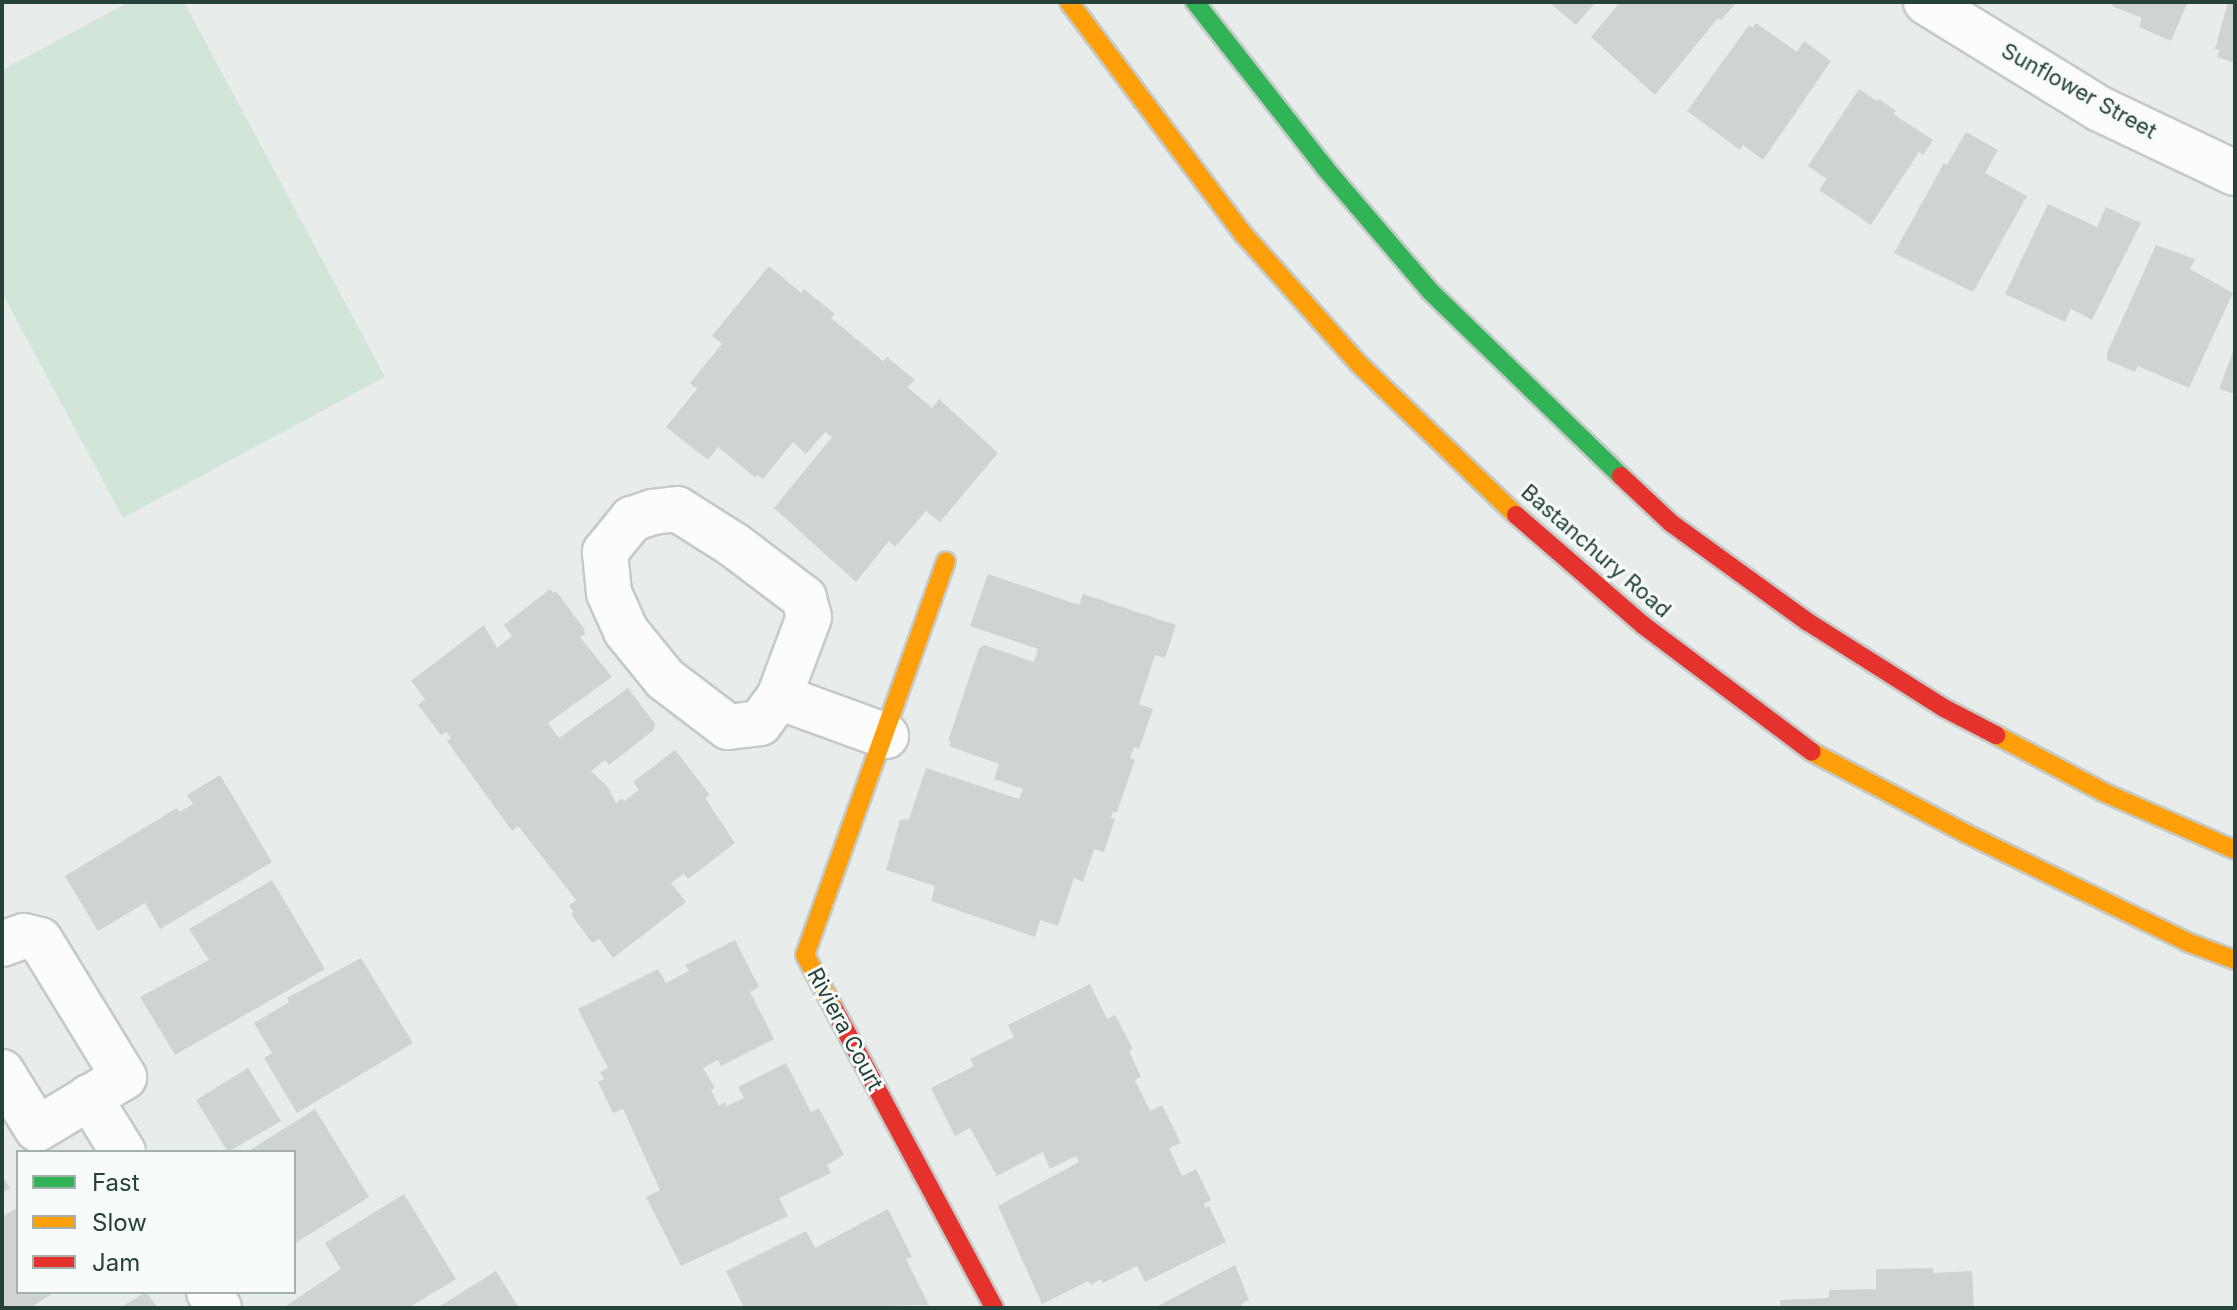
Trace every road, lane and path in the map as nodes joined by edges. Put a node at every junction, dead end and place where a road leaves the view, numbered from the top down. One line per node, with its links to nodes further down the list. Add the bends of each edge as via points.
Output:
1 (1069, 2): 10 (main road, Bastanchury Road, via 1245,236 1360,365 1478,482 1643,625 1807,749 2049,875)
2 (1195, 2): 8 (main road, via 1430,291 1671,523 1808,622 1944,708 2103,792)
3 (1926, 2): 4 (street, Sunflower Street, via 2100,109)
4 (2235, 173)
5 (946, 562): 7 (main road, Riviera Court)
6 (779, 697): 6 (street, via 760,723 728,727 665,679 626,631 609,593 605,552 632,519 677,509 804,598 809,617); 7 (street)
7 (886, 736): 14 (main road, Riviera Court, via 805,955)
8 (2235, 850)
9 (2, 944): 12 (street, via 24,936 40,940 124,1077)
10 (2235, 960)
11 (2, 1072): 12 (street, via 37,1129)
12 (89, 1097): 13 (street)
13 (122, 1150)
14 (994, 1308)

